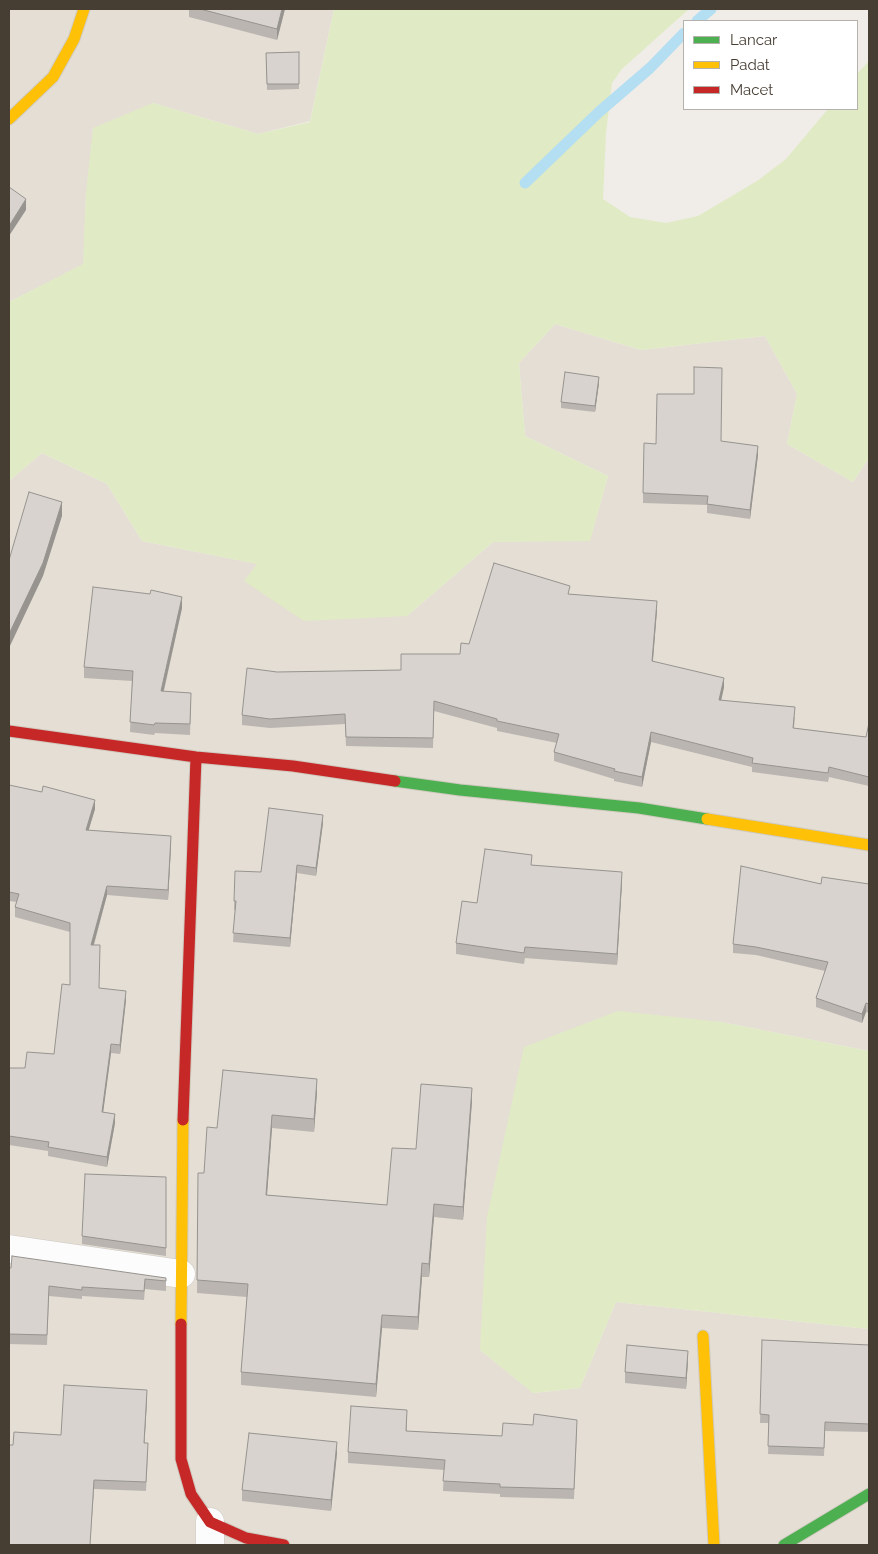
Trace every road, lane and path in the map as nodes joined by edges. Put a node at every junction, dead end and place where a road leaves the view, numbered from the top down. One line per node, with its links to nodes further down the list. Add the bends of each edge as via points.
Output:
1 (84, 9): 2 (street, via 74,39 53,77)
2 (9, 119)
3 (9, 731): 4 (street)
4 (196, 757): 5 (street, via 293,766 460,790 639,808); 7 (street, via 182,1145)
5 (869, 845)
6 (9, 1249): 7 (street)
7 (181, 1274): 10 (street, via 181,1459 191,1494)
8 (703, 1336): 12 (street)
9 (869, 1494): 13 (street)
10 (210, 1534): 11 (street)
11 (284, 1545)
12 (714, 1545)
13 (784, 1545)

